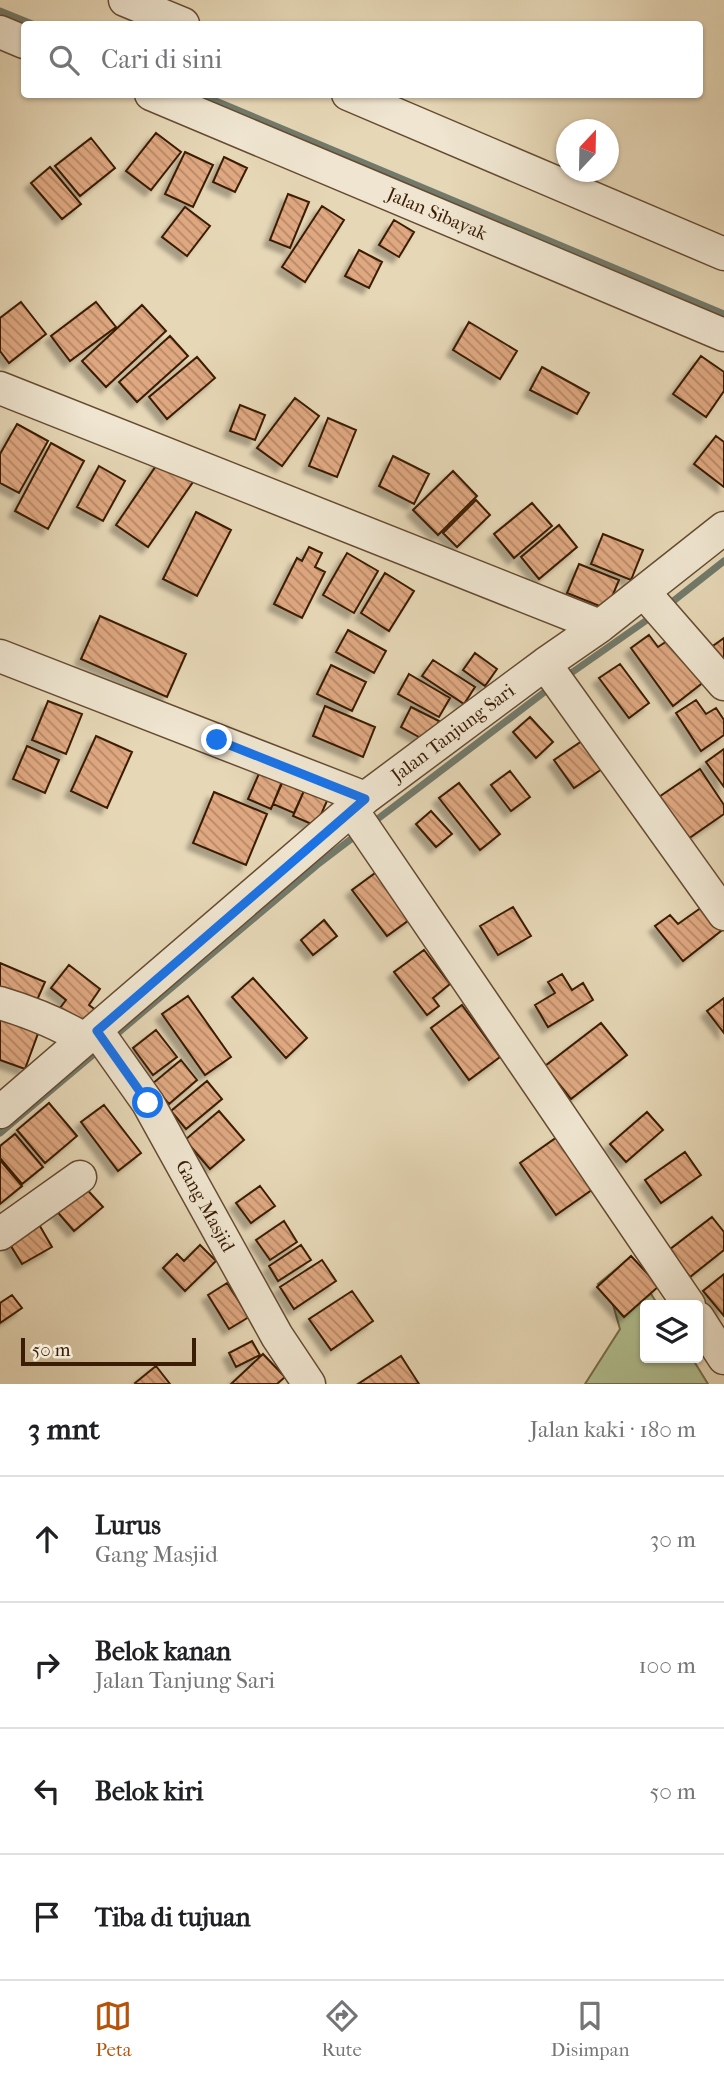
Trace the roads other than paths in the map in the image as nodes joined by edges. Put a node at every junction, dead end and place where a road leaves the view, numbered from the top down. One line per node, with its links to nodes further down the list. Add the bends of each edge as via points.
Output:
1 (125, 0): 2 (street)
2 (176, 21)
3 (0, 32): 4 (street)
4 (21, 41)
5 (161, 98): 8 (street, Jalan Sibayak)
6 (357, 98): 7 (street)
7 (724, 254)
8 (724, 335)
9 (0, 388): 12 (street)
10 (724, 528): 11 (street, Jalan Tanjung Sari)
11 (650, 599): 12 (street, Jalan Tanjung Sari); 15 (street)
12 (600, 626): 14 (street, Jalan Tanjung Sari)
13 (0, 656): 16 (street)
14 (550, 670): 16 (street, Jalan Tanjung Sari); 17 (street)
15 (724, 684)
16 (360, 814): 19 (street, Jalan Tanjung Sari); 23 (street)
17 (724, 914)
18 (0, 1003): 19 (street)
19 (91, 1035): 20 (street, Jalan Tanjung Sari); 26 (street, Gang Masjid, via 148,1103)
20 (0, 1112)
21 (80, 1177): 22 (street)
22 (0, 1234)
23 (686, 1300)
24 (703, 1326): 25 (street)
25 (724, 1359)
26 (309, 1384)

